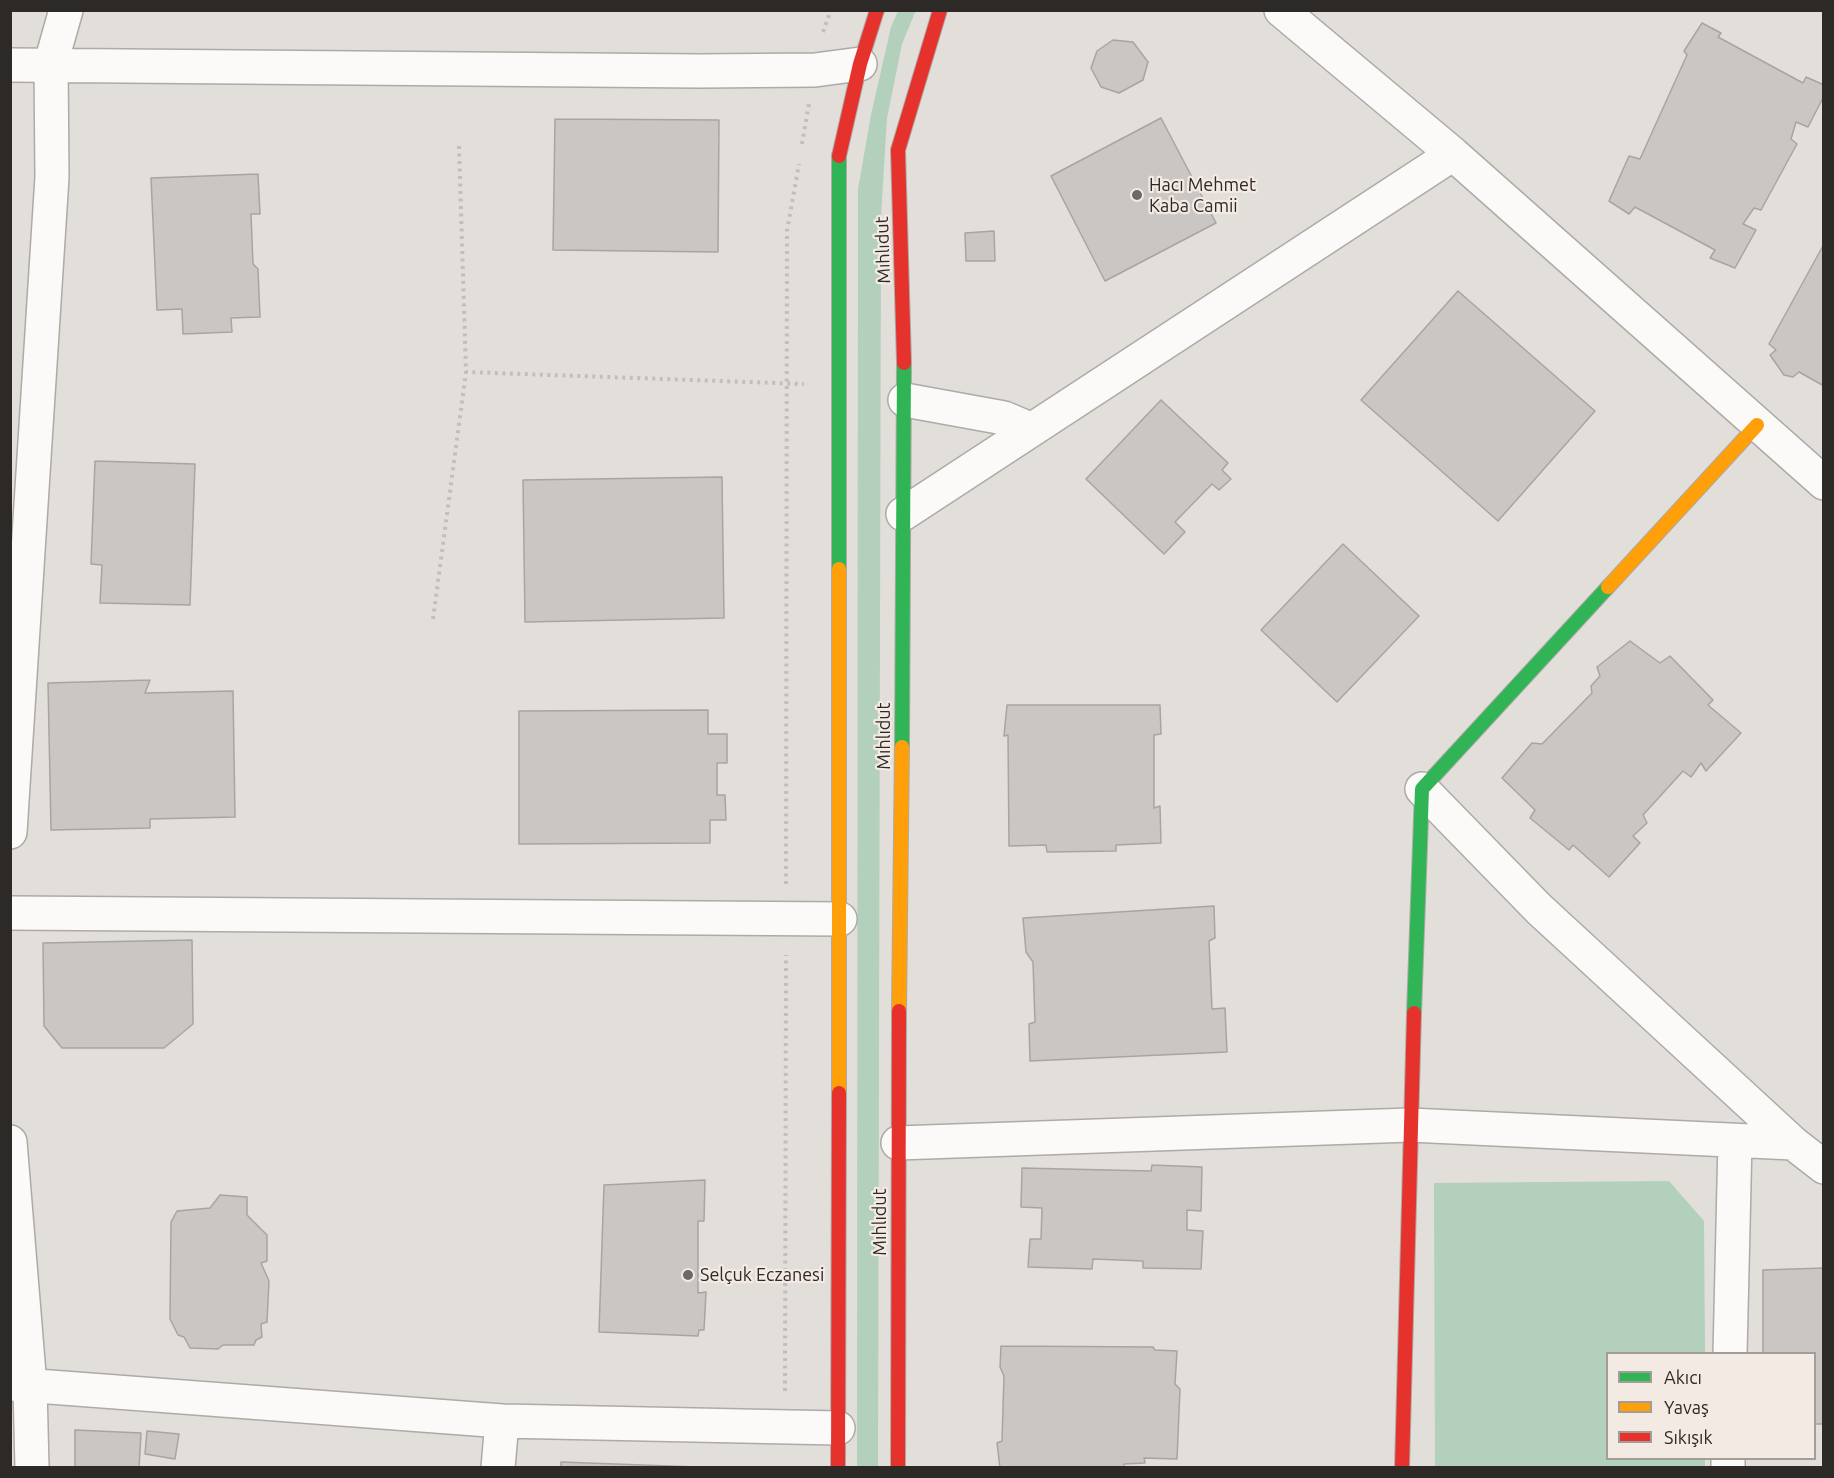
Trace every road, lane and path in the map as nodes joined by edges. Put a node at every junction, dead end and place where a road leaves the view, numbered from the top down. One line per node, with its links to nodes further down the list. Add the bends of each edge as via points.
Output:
1 (66, 10): 6 (street)
2 (831, 10): 9 (path, via 820,39)
3 (877, 10): 7 (main road)
4 (940, 10): 17 (main road, Mıhlıdut, via 898,150)
5 (1281, 10): 12 (street)
6 (51, 63): 8 (street); 9 (street); 24 (street, via 52,177)
7 (860, 64): 9 (street); 16 (main road, via 837,164)
8 (10, 65)
9 (815, 70): 11 (path)
10 (459, 146): 14 (path)
11 (801, 151)
12 (1453, 154): 18 (street); 19 (street)
13 (799, 162): 15 (path, via 788,231)
14 (466, 372): 15 (path); 22 (path)
15 (787, 383): 16 (path); 27 (path)
16 (838, 384): 26 (main road)
17 (905, 400): 19 (street, via 1004,418); 21 (main road, Mıhlıdut)
18 (1757, 425): 20 (street); 23 (main road)
19 (1030, 429): 21 (street)
20 (1824, 483)
21 (903, 514): 31 (main road, Mıhlıdut)
22 (433, 618)
23 (1422, 789): 28 (main road); 32 (street, via 1539,909)
24 (10, 831)
25 (10, 913): 27 (street)
26 (840, 919): 27 (street); 38 (main road)
27 (786, 920): 37 (path)
28 (1410, 1125): 29 (street); 31 (street); 43 (main road)
29 (1735, 1141): 32 (street); 34 (street)
30 (10, 1142): 35 (street)
31 (898, 1143): 42 (main road, Mıhlıdut)
32 (1793, 1143): 33 (street)
33 (1824, 1167)
34 (1730, 1352)
35 (20, 1385): 36 (street); 39 (street)
36 (502, 1421): 37 (street); 40 (street)
37 (784, 1425): 38 (street)
38 (838, 1428): 41 (main road)
39 (32, 1467)
40 (498, 1467)
41 (838, 1467)
42 (898, 1467)
43 (1402, 1467)

